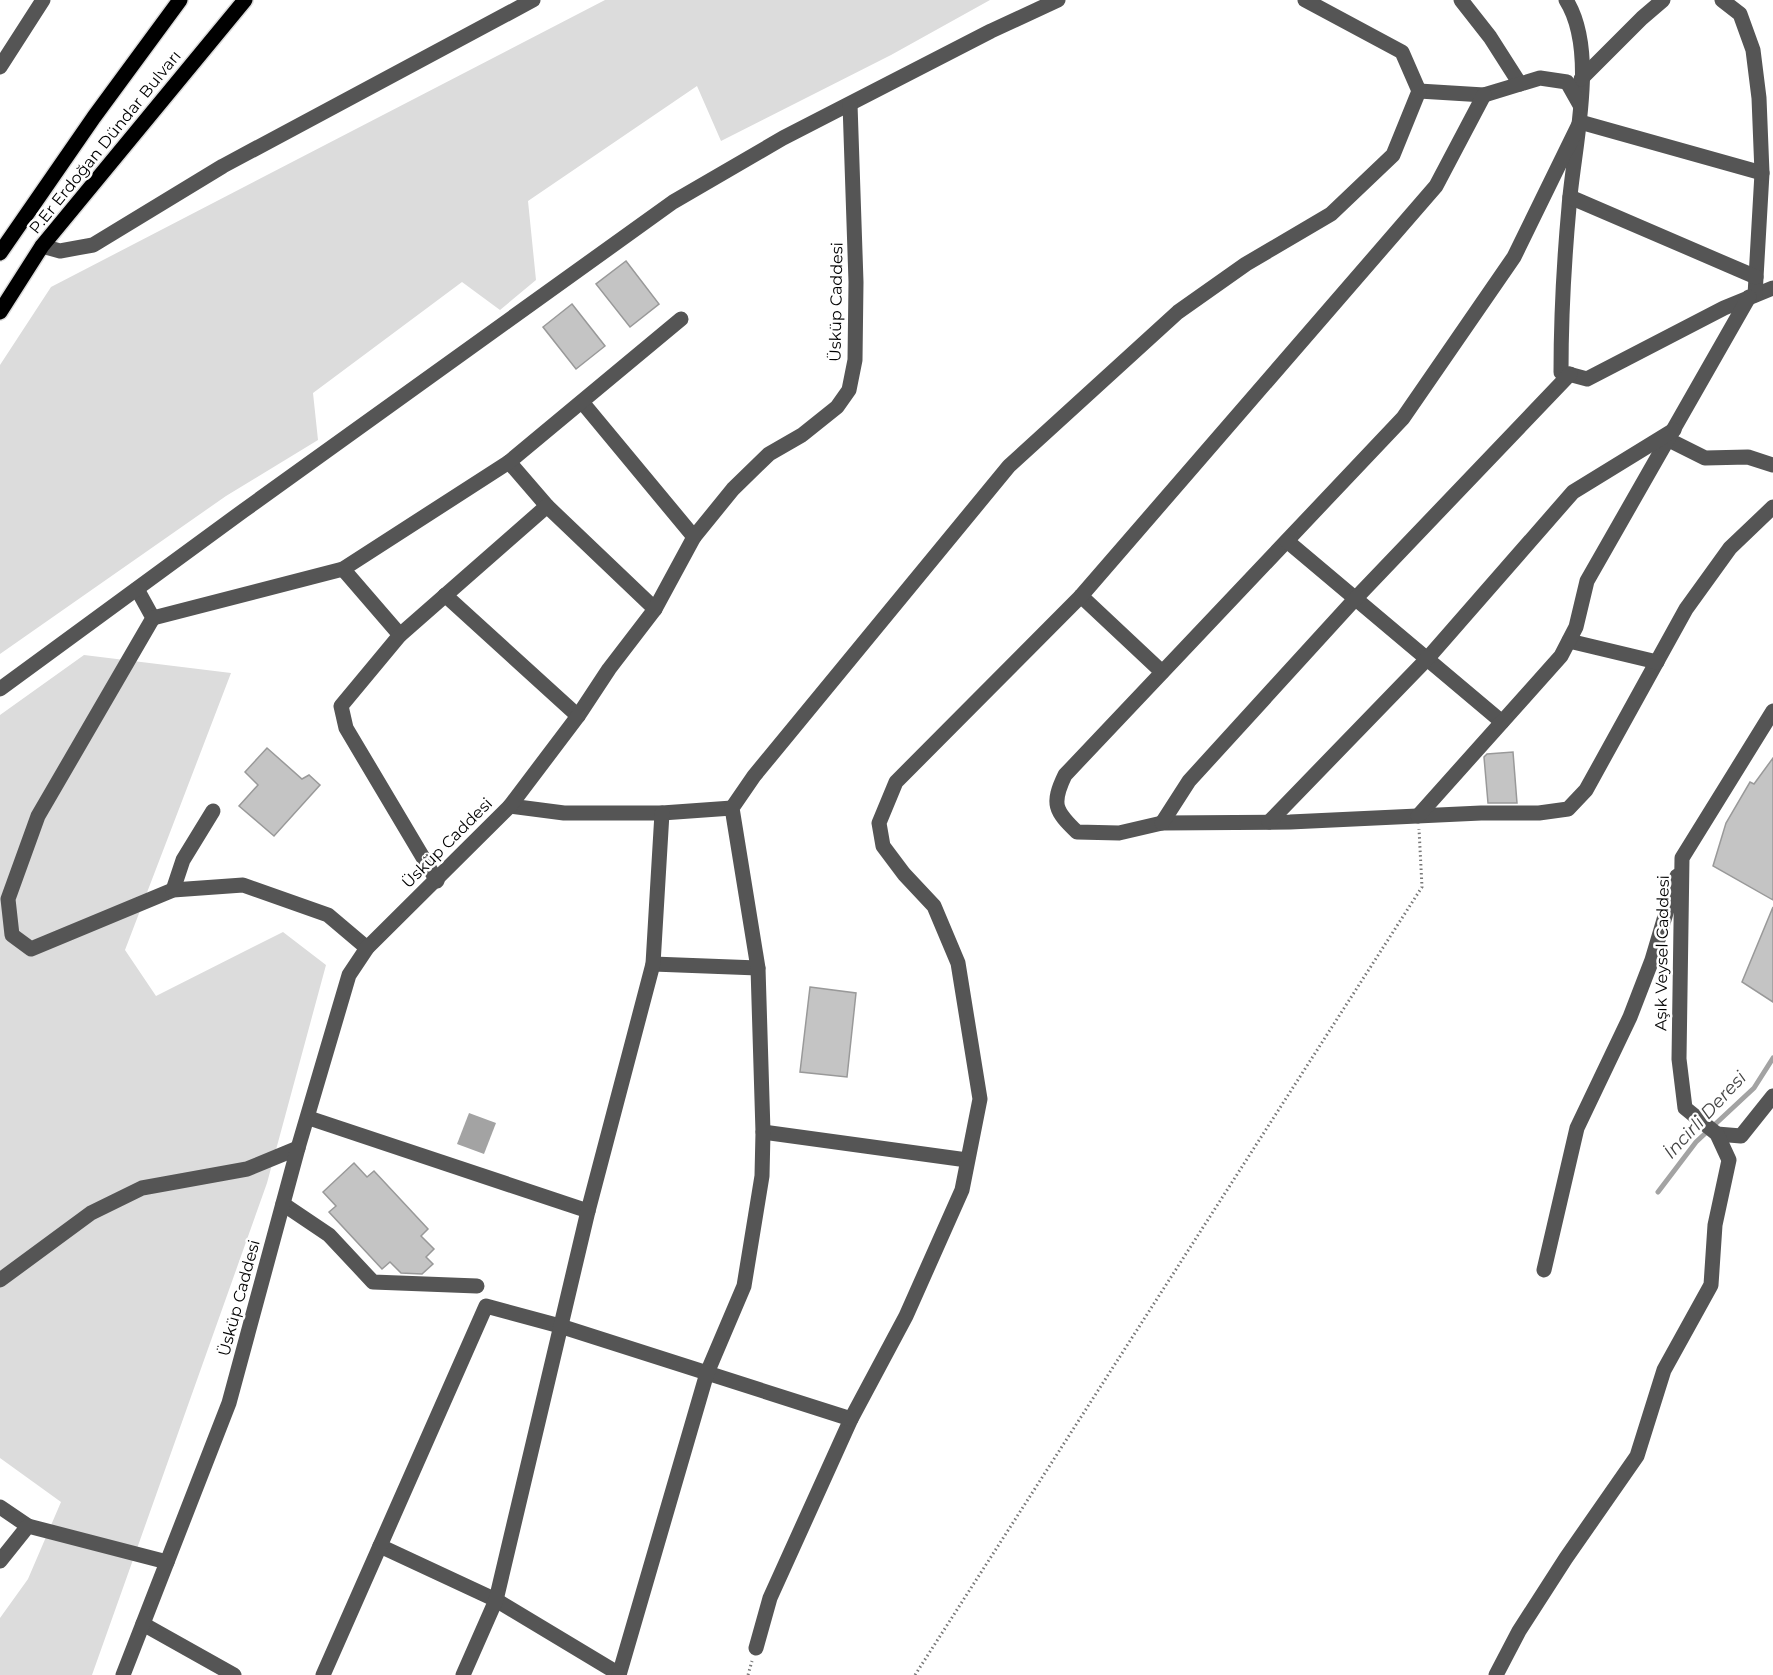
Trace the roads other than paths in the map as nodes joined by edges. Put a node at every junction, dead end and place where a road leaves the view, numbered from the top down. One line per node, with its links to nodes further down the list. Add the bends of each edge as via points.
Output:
1 (43, 0): 12 (street)
2 (180, 0): 22 (main road, P.Er Erdoğan Dündar Bulvarı)
3 (245, 0): 21 (main road, P.Er Erdoğan Dündar Bulvarı)
4 (533, 0): 21 (street, via 223,166 93,245 60,251)
5 (1058, 0): 11 (street)
6 (1305, 0): 15 (street, via 1402,52)
7 (1461, 0): 14 (street, via 1490,36)
8 (1566, 0): 13 (street, via 1577,22)
9 (1664, 0): 13 (street)
10 (1722, 0): 19 (street, via 1740,14 1753,50)
11 (1039, 5): 17 (street)
12 (0, 66)
13 (1581, 79): 18 (street)
14 (1520, 84): 16 (street); 18 (street, via 1540,78 1567,82)
15 (1419, 91): 16 (street); 54 (street, via 1393,155 1331,214 1246,264 1178,312 1009,466 754,776)
16 (1484, 95): 40 (street, via 1436,186)
17 (850, 104): 35 (street, Üsküp Caddesi, via 856,282 855,360 849,390 837,407 802,435 769,454 733,489); 38 (street, via 673,202)
18 (1581, 115): 19 (street); 20 (street); 36 (street, via 1514,257 1403,418)
19 (1762, 173): 23 (street)
20 (1570, 197): 23 (street); 28 (street, via 1561,372)
21 (42, 246): 26 (main road, P.Er Erdoğan Dündar Bulvarı)
22 (0, 253)
23 (1756, 277): 25 (street)
24 (1773, 288): 25 (street)
25 (1752, 296): 28 (street, via 1587,379); 30 (street)
26 (0, 312)
27 (681, 319): 29 (street)
28 (1570, 374): 41 (street)
29 (582, 402): 31 (street); 35 (street)
30 (1672, 435): 32 (street, via 1705,458 1748,457); 45 (street, via 1587,581); 46 (street, via 1573,492)
31 (509, 462): 33 (street); 37 (street)
32 (1773, 465)
33 (547, 506): 39 (street); 42 (street)
34 (1773, 507): 47 (street, via 1730,548 1686,609)
35 (694, 537): 42 (street, Üsküp Caddesi)
36 (1287, 541): 41 (street); 48 (street)
37 (343, 569): 43 (street); 44 (street)
38 (137, 589): 43 (street); 49 (street)
39 (445, 596): 44 (street); 51 (street)
40 (1081, 596): 48 (street); 71 (street, via 896,782 879,823 883,846 934,906 958,963 980,1099)
41 (1356, 599): 46 (street); 59 (street, via 1189,781)
42 (655, 609): 51 (street, Üsküp Caddesi)
43 (153, 618): 62 (street, via 38,816 8,899 12,935 31,949)
44 (400, 635): 61 (street, via 341,706 346,728)
45 (1569, 641): 47 (street); 52 (street, via 1561,656)
46 (1427, 659): 52 (street); 58 (street)
47 (1657, 662): 57 (street, via 1586,790 1568,809)
48 (1162, 672): 59 (street, via 1065,775 1056,793 1058,813 1077,832 1119,833)
49 (0, 689)
50 (1773, 711): 60 (street, Aşık Veysel Caddesi)
51 (579, 716): 53 (street, Üsküp Caddesi)
52 (1502, 722): 57 (street)
53 (510, 806): 56 (street, via 564,813); 61 (street, Üsküp Caddesi)
54 (732, 808): 56 (street); 65 (street)
55 (213, 812): 62 (street, via 183,861)
56 (662, 813): 64 (street)
57 (1418, 816): 58 (street)
58 (1269, 822): 59 (street)
59 (1162, 823)
60 (1682, 858): 69 (street, Aşık Veysel Caddesi, via 1680,1069 1685,1108); 74 (street, via 1652,960 1630,1017 1577,1128)
61 (437, 881): 63 (street, Üsküp Caddesi)
62 (173, 890): 63 (street, via 243,885 328,915)
63 (367, 948): 67 (street, Üsküp Caddesi, via 349,975)
64 (653, 964): 65 (street); 73 (street)
65 (758, 968): 68 (street)
66 (1773, 1096): 69 (street, via 1741,1136)
67 (309, 1118): 70 (street, Üsküp Caddesi); 73 (street)
68 (763, 1132): 71 (street); 78 (street, via 762,1176 744,1286)
69 (1718, 1134): 93 (street, via 1728,1160 1715,1225 1711,1285 1664,1370 1637,1456 1525,1622)
70 (298, 1148): 72 (street, Üsküp Caddesi); 75 (street, via 247,1169 141,1188 90,1213)
71 (967, 1160): 79 (street, via 962,1190 906,1316)
72 (283, 1204): 76 (street, via 329,1235 373,1282); 84 (street, Üsküp Caddesi, via 229,1403)
73 (588, 1211): 77 (street)
74 (1544, 1270)
75 (0, 1280)
76 (477, 1286)
77 (560, 1326): 78 (street); 82 (street, via 486,1306); 85 (street)
78 (707, 1373): 79 (street); 88 (street)
79 (851, 1419): 87 (street, via 770,1598)
80 (0, 1507): 81 (street)
81 (28, 1526): 83 (street); 84 (street)
82 (380, 1546): 85 (street); 91 (street)
83 (0, 1562)
84 (167, 1562): 86 (street, Üsküp Caddesi)
85 (496, 1600): 88 (street); 92 (street)
86 (143, 1624): 89 (street, Üsküp Caddesi); 90 (street)
87 (756, 1648)
88 (619, 1674)
89 (123, 1675)
90 (234, 1675)
91 (322, 1675)
92 (463, 1675)
93 (1496, 1675)

